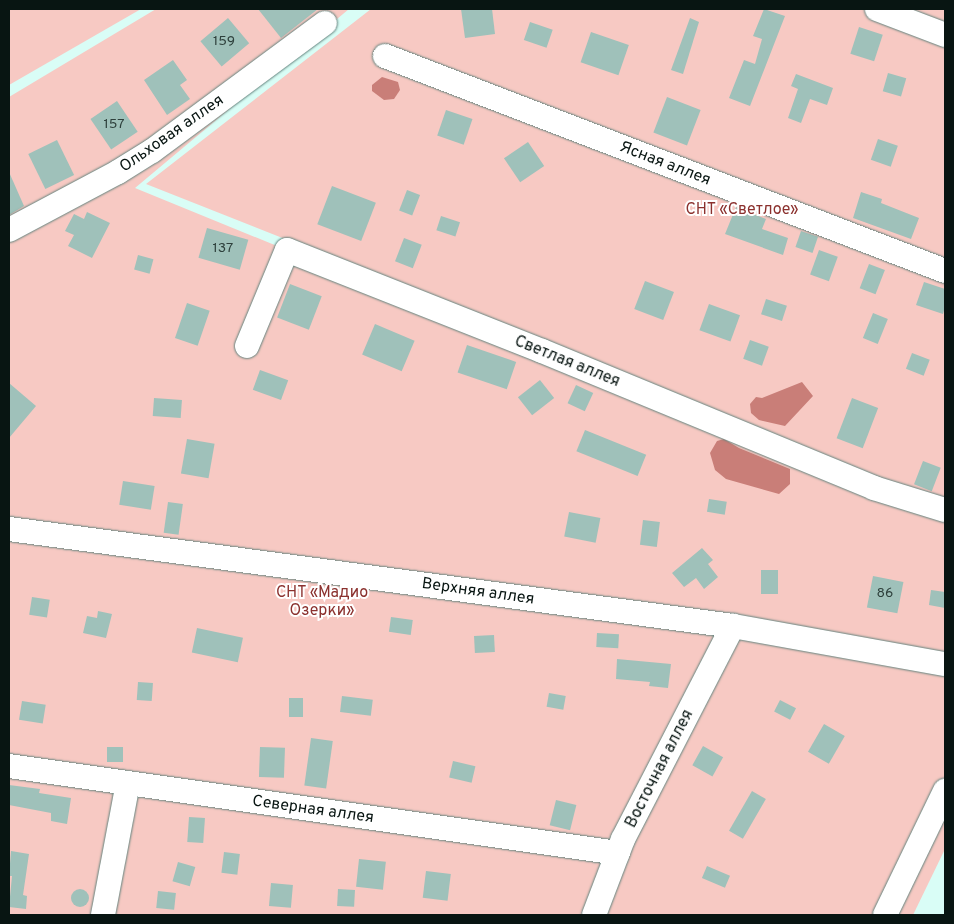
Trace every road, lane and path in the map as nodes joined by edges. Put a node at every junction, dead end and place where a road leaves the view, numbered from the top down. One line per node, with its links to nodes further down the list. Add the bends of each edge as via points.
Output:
1 (877, 9): 3 (street)
2 (325, 23): 5 (street, Ольховая аллея, via 152,151)
3 (945, 35)
4 (385, 56): 6 (street, Ясная аллея)
5 (9, 230)
6 (945, 271)
7 (247, 346): 8 (street, Светлая аллея, via 287,250 874,488)
8 (945, 510)
9 (9, 529): 10 (street, Верхняя аллея)
10 (733, 626): 11 (street, Верхняя аллея); 15 (street, Восточная аллея)
11 (945, 664)
12 (9, 766): 13 (street, Северная аллея)
13 (128, 783): 15 (street, Северная аллея); 16 (street)
14 (945, 791): 18 (street)
15 (618, 854): 17 (street, Восточная аллея)
16 (103, 915)
17 (594, 915)
18 (884, 915)

